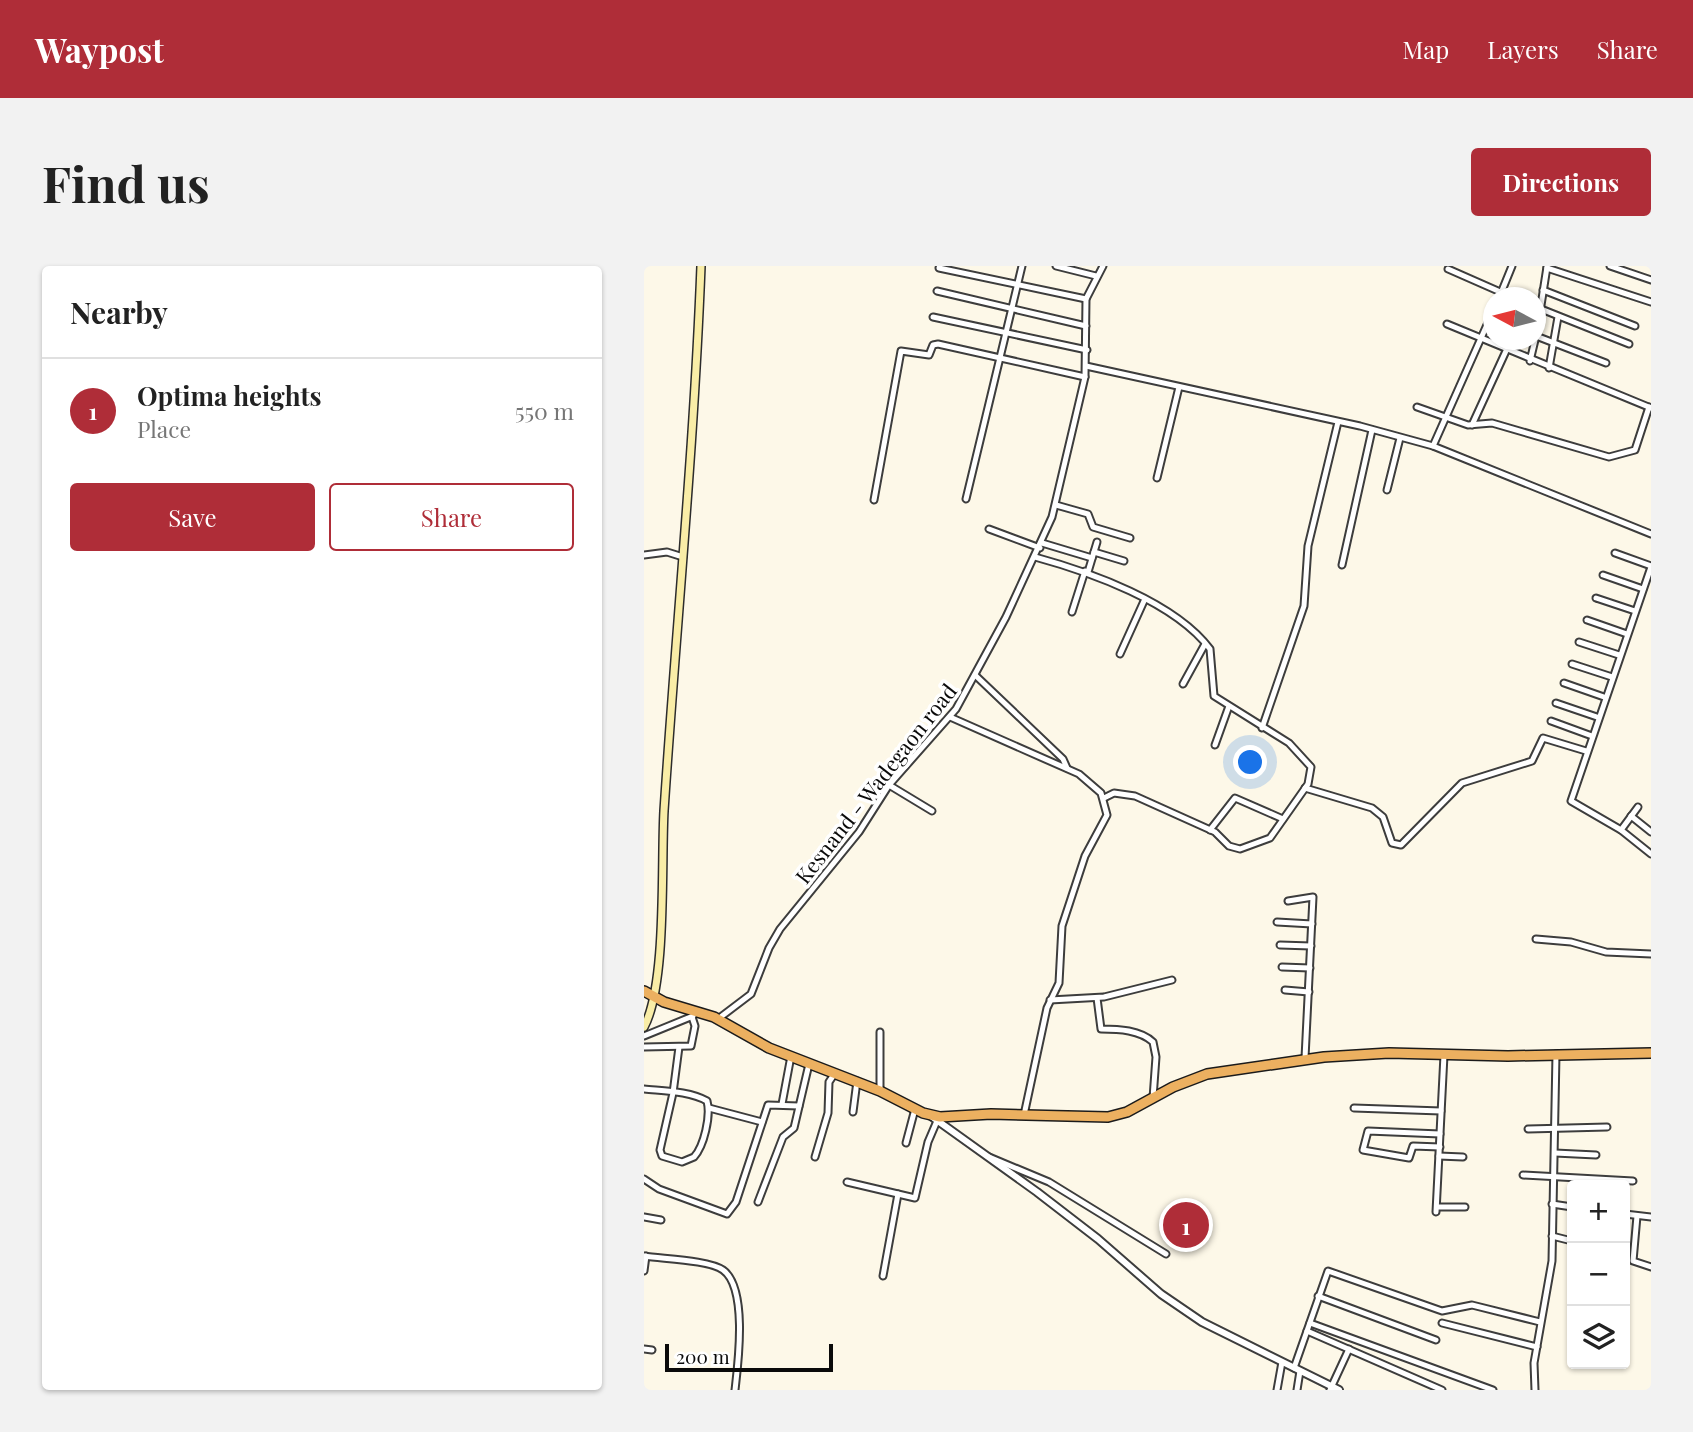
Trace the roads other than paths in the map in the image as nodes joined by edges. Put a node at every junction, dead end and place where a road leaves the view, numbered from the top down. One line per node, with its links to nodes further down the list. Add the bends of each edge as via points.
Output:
1 (701, 266): 64 (main road)
2 (1022, 266): 12 (street)
3 (1056, 266): 10 (street)
4 (1103, 266): 10 (street, Kesnand - Wadegaon road)
5 (1612, 266): 11 (street)
6 (1509, 267): 14 (street)
7 (1547, 267): 15 (street); 19 (street)
8 (939, 268): 12 (street)
9 (1448, 269): 13 (street)
10 (1096, 276): 18 (street, Kesnand - Wadegaon road)
11 (1651, 280)
12 (1018, 284): 18 (street); 20 (street)
13 (1484, 287)
14 (1503, 287)
15 (1544, 287)
16 (937, 291): 20 (street)
17 (1546, 291): 26 (street)
18 (1086, 299): 25 (street, Kesnand - Wadegaon road)
19 (1651, 302)
20 (1013, 308): 25 (street); 27 (street)
21 (1546, 312): 23 (street)
22 (933, 317): 27 (street)
23 (1558, 317): 31 (street); 32 (street)
24 (1447, 324): 29 (street)
25 (1086, 326): 33 (street, Kesnand - Wadegaon road)
26 (1635, 326)
27 (1008, 332): 33 (street); 36 (street)
28 (1483, 333): 29 (street)
29 (1479, 340): 35 (street); 45 (street)
30 (1546, 341): 31 (street)
31 (1553, 343): 38 (street); 40 (street)
32 (1629, 344)
33 (1087, 350): 39 (street, Kesnand - Wadegaon road)
34 (1532, 350): 37 (street)
35 (1506, 351): 37 (street); 47 (street)
36 (1002, 356): 41 (street); 53 (street); 54 (street, via 936,343 929,355 901,351)
37 (1530, 361): 40 (street)
38 (1606, 363)
39 (1086, 366): 41 (street, Kesnand - Wadegaon road); 42 (street)
40 (1549, 368): 44 (street)
41 (1085, 377): 55 (street, Kesnand - Wadegaon road)
42 (1179, 387): 46 (street); 51 (street)
43 (1418, 407): 45 (street)
44 (1650, 407): 47 (street, via 1635,450 1613,457 1492,423)
45 (1445, 417): 47 (street); 50 (street)
46 (1338, 422): 48 (street); 93 (street, via 1308,546 1303,612)
47 (1472, 425)
48 (1372, 430): 49 (street); 67 (street)
49 (1400, 438): 50 (street); 52 (street)
50 (1433, 446): 57 (street)
51 (1157, 478)
52 (1387, 490)
53 (966, 499)
54 (874, 500)
55 (1056, 505): 58 (street, via 1088,514 1093,527); 60 (street, Kesnand - Wadegaon road)
56 (989, 529): 60 (street)
57 (1651, 534)
58 (1130, 538)
59 (1097, 542): 63 (street)
60 (1041, 546): 63 (street); 65 (street, Kesnand - Wadegaon road)
61 (1615, 553): 68 (street)
62 (644, 555): 64 (street, via 667,552)
63 (1093, 555): 66 (street); 69 (street)
64 (683, 557): 122 (main road)
65 (1035, 557): 69 (street); 83 (street, Kesnand - Wadegaon road)
66 (1124, 561)
67 (1342, 565)
68 (1651, 567): 71 (street)
69 (1086, 572): 73 (street, via 1111,580); 75 (street)
70 (1603, 575): 71 (street)
71 (1643, 589): 74 (street)
72 (1596, 598): 74 (street)
73 (1144, 601): 79 (street, via 1177,619); 80 (street)
74 (1635, 611): 77 (street)
75 (1072, 612)
76 (1587, 620): 77 (street)
77 (1627, 634): 81 (street)
78 (1579, 642): 81 (street)
79 (1205, 644): 86 (street); 89 (street, via 1210,652 1213,694)
80 (1120, 654)
81 (1619, 655): 84 (street)
82 (1572, 664): 84 (street)
83 (975, 676): 90 (street, Kesnand - Wadegaon road); 97 (street, via 1063,759)
84 (1612, 677): 87 (street)
85 (1564, 683): 87 (street)
86 (1183, 684)
87 (1604, 697): 91 (street)
88 (1556, 703): 91 (street)
89 (1228, 706): 93 (street); 95 (street)
90 (950, 717): 97 (street); 98 (street, Kesnand - Wadegaon road)
91 (1597, 717): 94 (street)
92 (1550, 721): 94 (street)
93 (1262, 728): 99 (street, via 1289,743 1309,764 1311,775)
94 (1592, 736): 96 (street)
95 (1215, 745)
96 (1586, 751): 99 (street, via 1543,738 1532,761 1462,783 1401,845 1392,843 1383,817 1372,808); 106 (street, via 1571,803)
97 (1066, 768): 100 (street, via 1086,779)
98 (889, 785): 102 (street); 126 (street, Kesnand - Wadegaon road, via 859,832 773,939 751,994)
99 (1305, 788): 104 (street)
100 (1104, 798): 105 (street, via 1130,794); 124 (street, via 1105,820 1085,856 1062,926 1059,983)
101 (1638, 807): 103 (street)
102 (932, 811)
103 (1631, 816): 106 (street); 107 (street)
104 (1283, 818): 105 (street, via 1267,840 1240,849); 105 (street, via 1235,798)
105 (1210, 830)
106 (1621, 830): 108 (street)
107 (1651, 831)
108 (1651, 854)
109 (1288, 901): 111 (street, via 1313,897)
110 (1277, 922): 111 (street)
111 (1312, 924): 114 (street)
112 (1536, 939): 115 (street, via 1581,943 1606,952)
113 (1279, 945): 114 (street)
114 (1311, 946): 117 (street)
115 (1651, 954)
116 (1282, 967): 117 (street)
117 (1310, 968): 121 (street)
118 (1172, 980): 123 (street)
119 (1285, 990): 121 (street)
120 (644, 991): 122 (highway)
121 (1309, 992): 136 (street)
122 (653, 997): 125 (highway); 127 (main road)
123 (1097, 998): 124 (street); 143 (street, via 1101,1029 1136,1033 1153,1042)
124 (1050, 1000): 151 (street)
125 (695, 1015): 126 (highway); 129 (street); 131 (street, via 692,1045)
126 (718, 1019): 135 (highway)
127 (645, 1023)
128 (880, 1031): 141 (street)
129 (644, 1037)
130 (644, 1047): 131 (street)
131 (679, 1047): 142 (street)
132 (1651, 1053): 133 (highway)
133 (1556, 1054): 134 (highway); 154 (street)
134 (1444, 1055): 136 (highway); 149 (street)
135 (791, 1056): 137 (highway); 144 (street)
136 (1306, 1058): 143 (highway, via 1207,1074)
137 (809, 1063): 138 (highway); 145 (street)
138 (835, 1073): 139 (highway); 163 (street, via 829,1082 828,1113)
139 (857, 1081): 141 (highway); 150 (street)
140 (644, 1089): 142 (street)
141 (880, 1091): 148 (highway)
142 (673, 1093): 146 (street, via 700,1098); 146 (street, via 660,1145 662,1156 682,1161 697,1154)
143 (1153, 1098): 151 (highway, via 1108,1117)
144 (782, 1104): 145 (street); 153 (street, via 768,1105)
145 (799, 1106): 172 (street, via 794,1128 783,1137)
146 (709, 1108): 153 (street)
147 (1354, 1108): 149 (street)
148 (915, 1109): 152 (highway); 158 (street)
149 (1441, 1111): 157 (street)
150 (853, 1112)
151 (1024, 1115): 152 (highway)
152 (934, 1119): 164 (street); 171 (street, via 915,1198)
153 (762, 1122): 168 (street, via 736,1202 727,1213)
154 (1556, 1126): 155 (street); 156 (street); 160 (street)
155 (1608, 1127)
156 (1528, 1129)
157 (1440, 1134): 159 (street); 159 (street, via 1368,1131 1363,1150 1409,1158 1413,1146)
158 (906, 1143)
159 (1440, 1147): 162 (street)
160 (1555, 1153): 161 (street); 167 (street)
161 (1596, 1155)
162 (1439, 1156): 165 (street); 175 (street, via 1436,1210)
163 (815, 1157)
164 (984, 1157): 183 (street, via 1049,1182); 198 (street, via 1098,1239 1161,1294 1229,1338)
165 (1463, 1157)
166 (1523, 1175): 167 (street)
167 (1553, 1178): 169 (street); 173 (street)
168 (644, 1180)
169 (1633, 1181)
170 (847, 1182): 171 (street)
171 (898, 1194): 187 (street)
172 (758, 1202)
173 (1552, 1204): 174 (street); 181 (street)
174 (1567, 1206)
175 (1465, 1207)
176 (1630, 1215): 177 (street)
177 (1637, 1216): 179 (street); 185 (street, via 1633,1261)
178 (644, 1217): 180 (street)
179 (1651, 1217)
180 (661, 1220)
181 (1552, 1236): 182 (street); 190 (street)
182 (1567, 1240)
183 (1166, 1254)
184 (645, 1256): 186 (street); 201 (street, via 705,1264 723,1269 728,1276 742,1336)
185 (1651, 1267)
186 (644, 1271)
187 (883, 1276)
188 (1318, 1296): 190 (street, via 1325,1273 1332,1270 1442,1311 1472,1305); 191 (street); 193 (street)
189 (1442, 1322): 194 (street)
190 (1540, 1322): 194 (street)
191 (1310, 1323): 192 (street); 205 (street)
192 (1307, 1331): 196 (street); 199 (street)
193 (1436, 1340)
194 (1537, 1347): 206 (street)
195 (644, 1349): 197 (street)
196 (1349, 1349): 200 (street); 204 (street)
197 (652, 1350)
198 (1282, 1362): 199 (street); 202 (street)
199 (1297, 1369): 200 (street); 203 (street)
200 (1334, 1389)
201 (735, 1390)
202 (1277, 1390)
203 (1297, 1390)
204 (1442, 1390)
205 (1493, 1390)
206 (1535, 1390)

